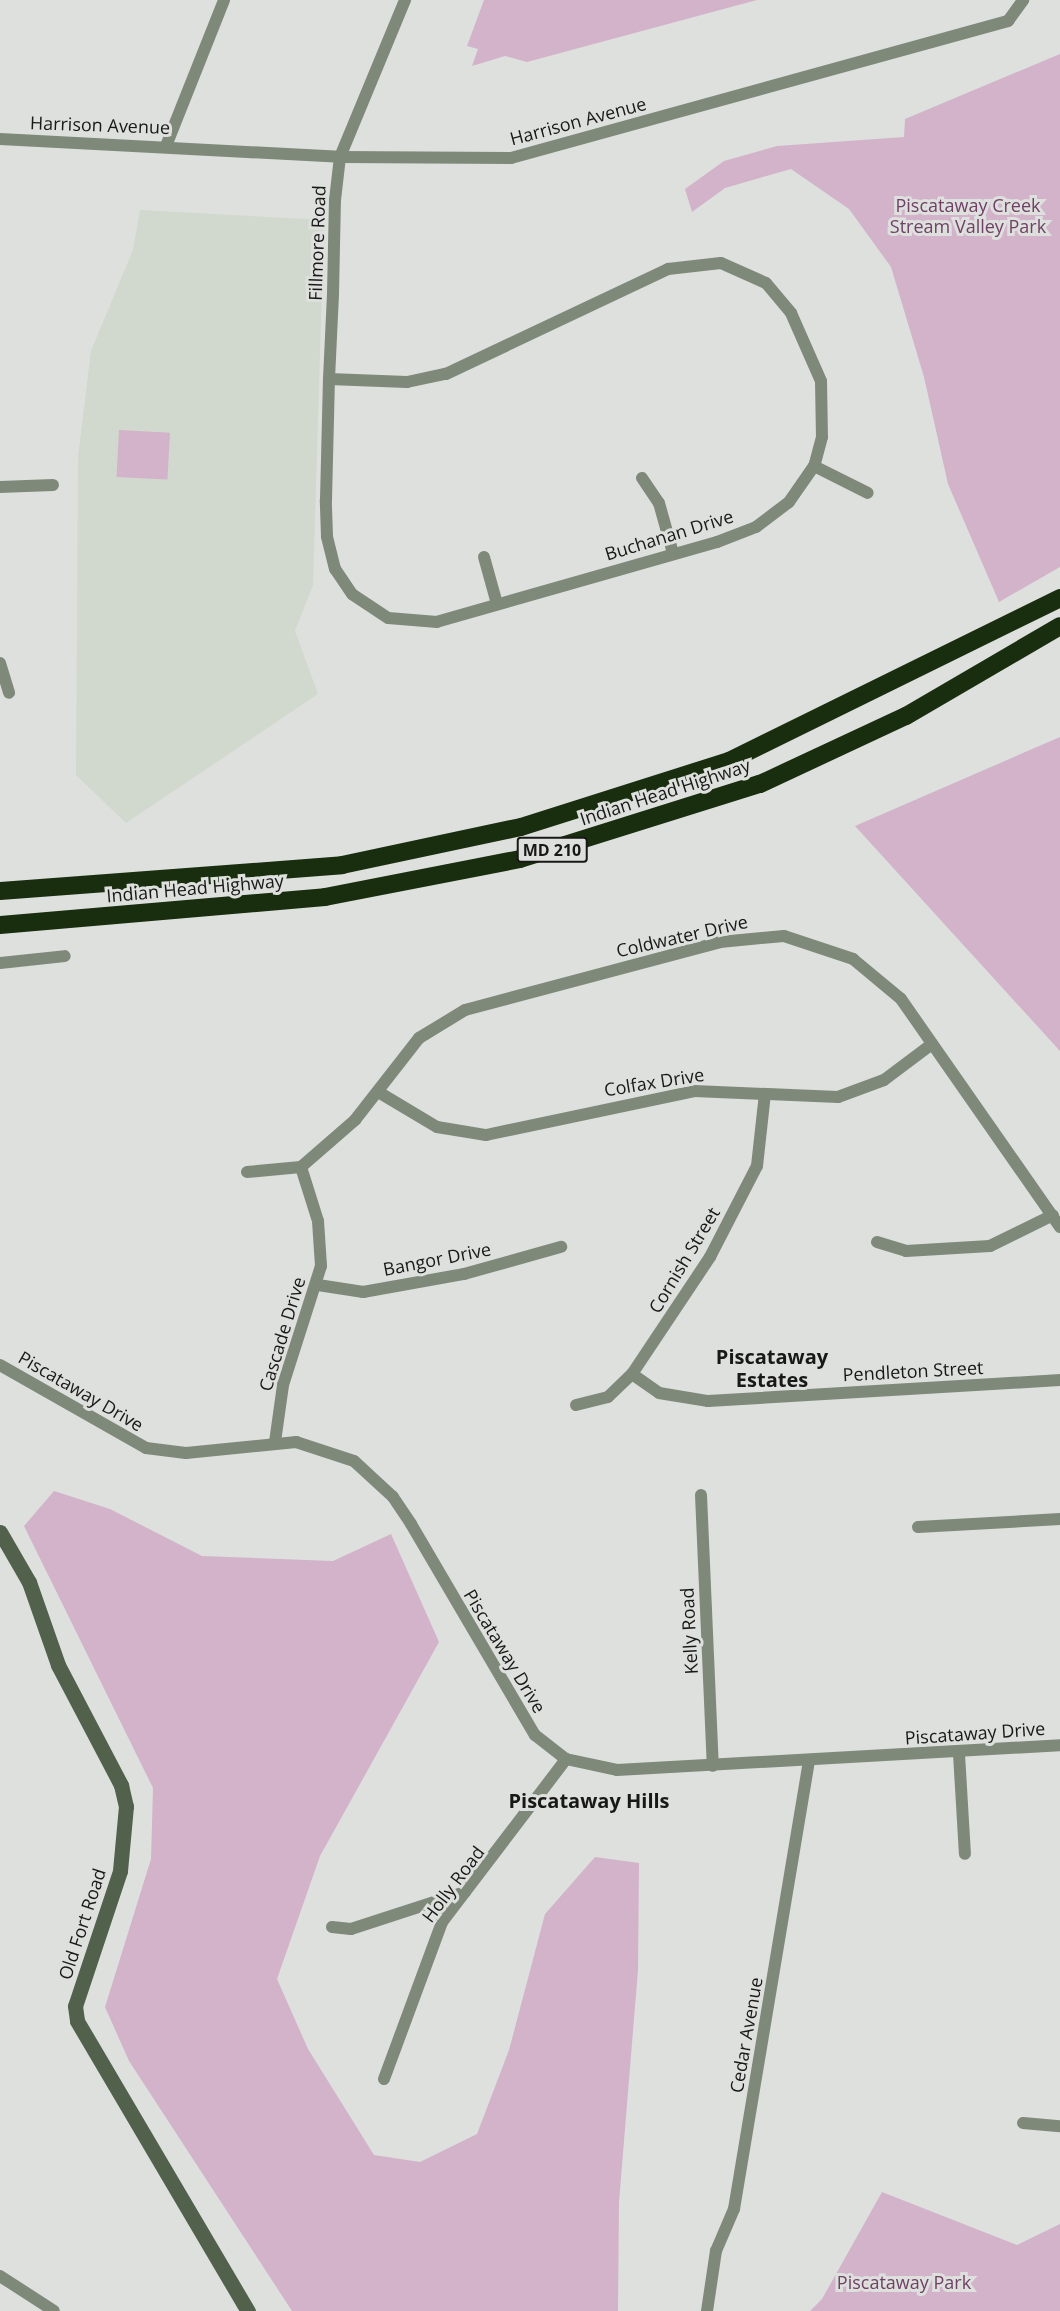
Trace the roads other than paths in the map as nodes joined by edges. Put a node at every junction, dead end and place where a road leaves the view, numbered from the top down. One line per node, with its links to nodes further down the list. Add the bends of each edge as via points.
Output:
1 (224, 0): 5 (street)
2 (405, 0): 6 (street, Fillmore Road)
3 (1023, 0): 6 (street, Harrison Avenue, via 1008,21 536,153 474,160)
4 (0, 139): 5 (street, Harrison Avenue)
5 (166, 146): 6 (street, Harrison Avenue)
6 (340, 157): 7 (street, Fillmore Road)
7 (329, 379): 8 (street, Buchanan Drive, via 426,380 668,269 721,263 766,283 782,299 808,347 823,399 822,436); 13 (street, Fillmore Road)
8 (814, 466): 12 (street); 14 (street, Buchanan Drive, via 789,502 756,527)
9 (642, 478): 14 (street, via 659,503)
10 (53, 485): 11 (street)
11 (0, 486)
12 (867, 493)
13 (326, 500): 17 (street, Buchanan Drive, via 335,569 352,594 374,611 419,624)
14 (673, 554): 17 (street, Buchanan Drive)
15 (484, 556): 17 (street)
16 (1060, 598): 21 (highway, Indian Head Highway / MD 210, via 729,761 521,827 342,864)
17 (497, 604)
18 (1060, 626): 22 (highway, Indian Head Highway / MD 210, via 906,716 760,784 520,859 325,897)
19 (0, 663): 20 (street)
20 (9, 693)
21 (0, 891)
22 (0, 925)
23 (65, 956): 24 (street)
24 (0, 963)
25 (933, 1044): 26 (street, Coldwater Drive, via 901,999 854,959 813,942 764,936 720,942 480,1003 419,1038); 27 (street, Colfax Drive, via 884,1080 852,1094 813,1099); 30 (street, Coldwater Drive)
26 (380, 1093): 27 (street, Colfax Drive, via 437,1127 486,1135 668,1095); 28 (street, Coldwater Drive)
27 (765, 1094): 36 (street, Cornish Street, via 764,1134 748,1188)
28 (302, 1167): 29 (street); 34 (street, Cascade Drive, via 318,1221)
29 (247, 1172)
30 (1053, 1215): 31 (street, Coldwater Drive); 32 (street, via 990,1246 906,1251)
31 (1060, 1227)
32 (877, 1242)
33 (561, 1246): 34 (street, Bangor Drive, via 464,1274 363,1292)
34 (318, 1285): 39 (street, Cascade Drive, via 283,1385)
35 (0, 1365): 39 (street, Piscataway Drive, via 146,1448 186,1453)
36 (632, 1374): 37 (street, Pendleton Street, via 659,1393 708,1401); 38 (street, Cornish Street, via 609,1396)
37 (1060, 1380)
38 (576, 1405)
39 (275, 1442): 46 (street, Piscataway Drive, via 342,1454 385,1489 528,1725)
40 (701, 1495): 48 (street, Kelly Road)
41 (1060, 1519): 42 (street)
42 (918, 1527)
43 (0, 1532): 58 (main road, Old Fort Road, via 28,1582 58,1665 121,1785 126,1806 122,1862 75,2006 77,2021)
44 (1060, 1745): 45 (street, Piscataway Drive)
45 (959, 1754): 47 (street, Piscataway Drive); 49 (street)
46 (566, 1758): 48 (street, Piscataway Drive, via 617,1770); 50 (street, Holly Road)
47 (809, 1761): 48 (street, Piscataway Drive); 59 (street, Cedar Avenue, via 734,2209 716,2251)
48 (713, 1766)
49 (964, 1854)
50 (465, 1892): 51 (street, via 351,1929); 52 (street, Holly Road, via 434,1939)
51 (332, 1927)
52 (384, 2079)
53 (1023, 2123): 54 (street)
54 (1060, 2126)
55 (0, 2276): 56 (street)
56 (36, 2306): 57 (street)
57 (54, 2311)
58 (248, 2311)
59 (707, 2311)

